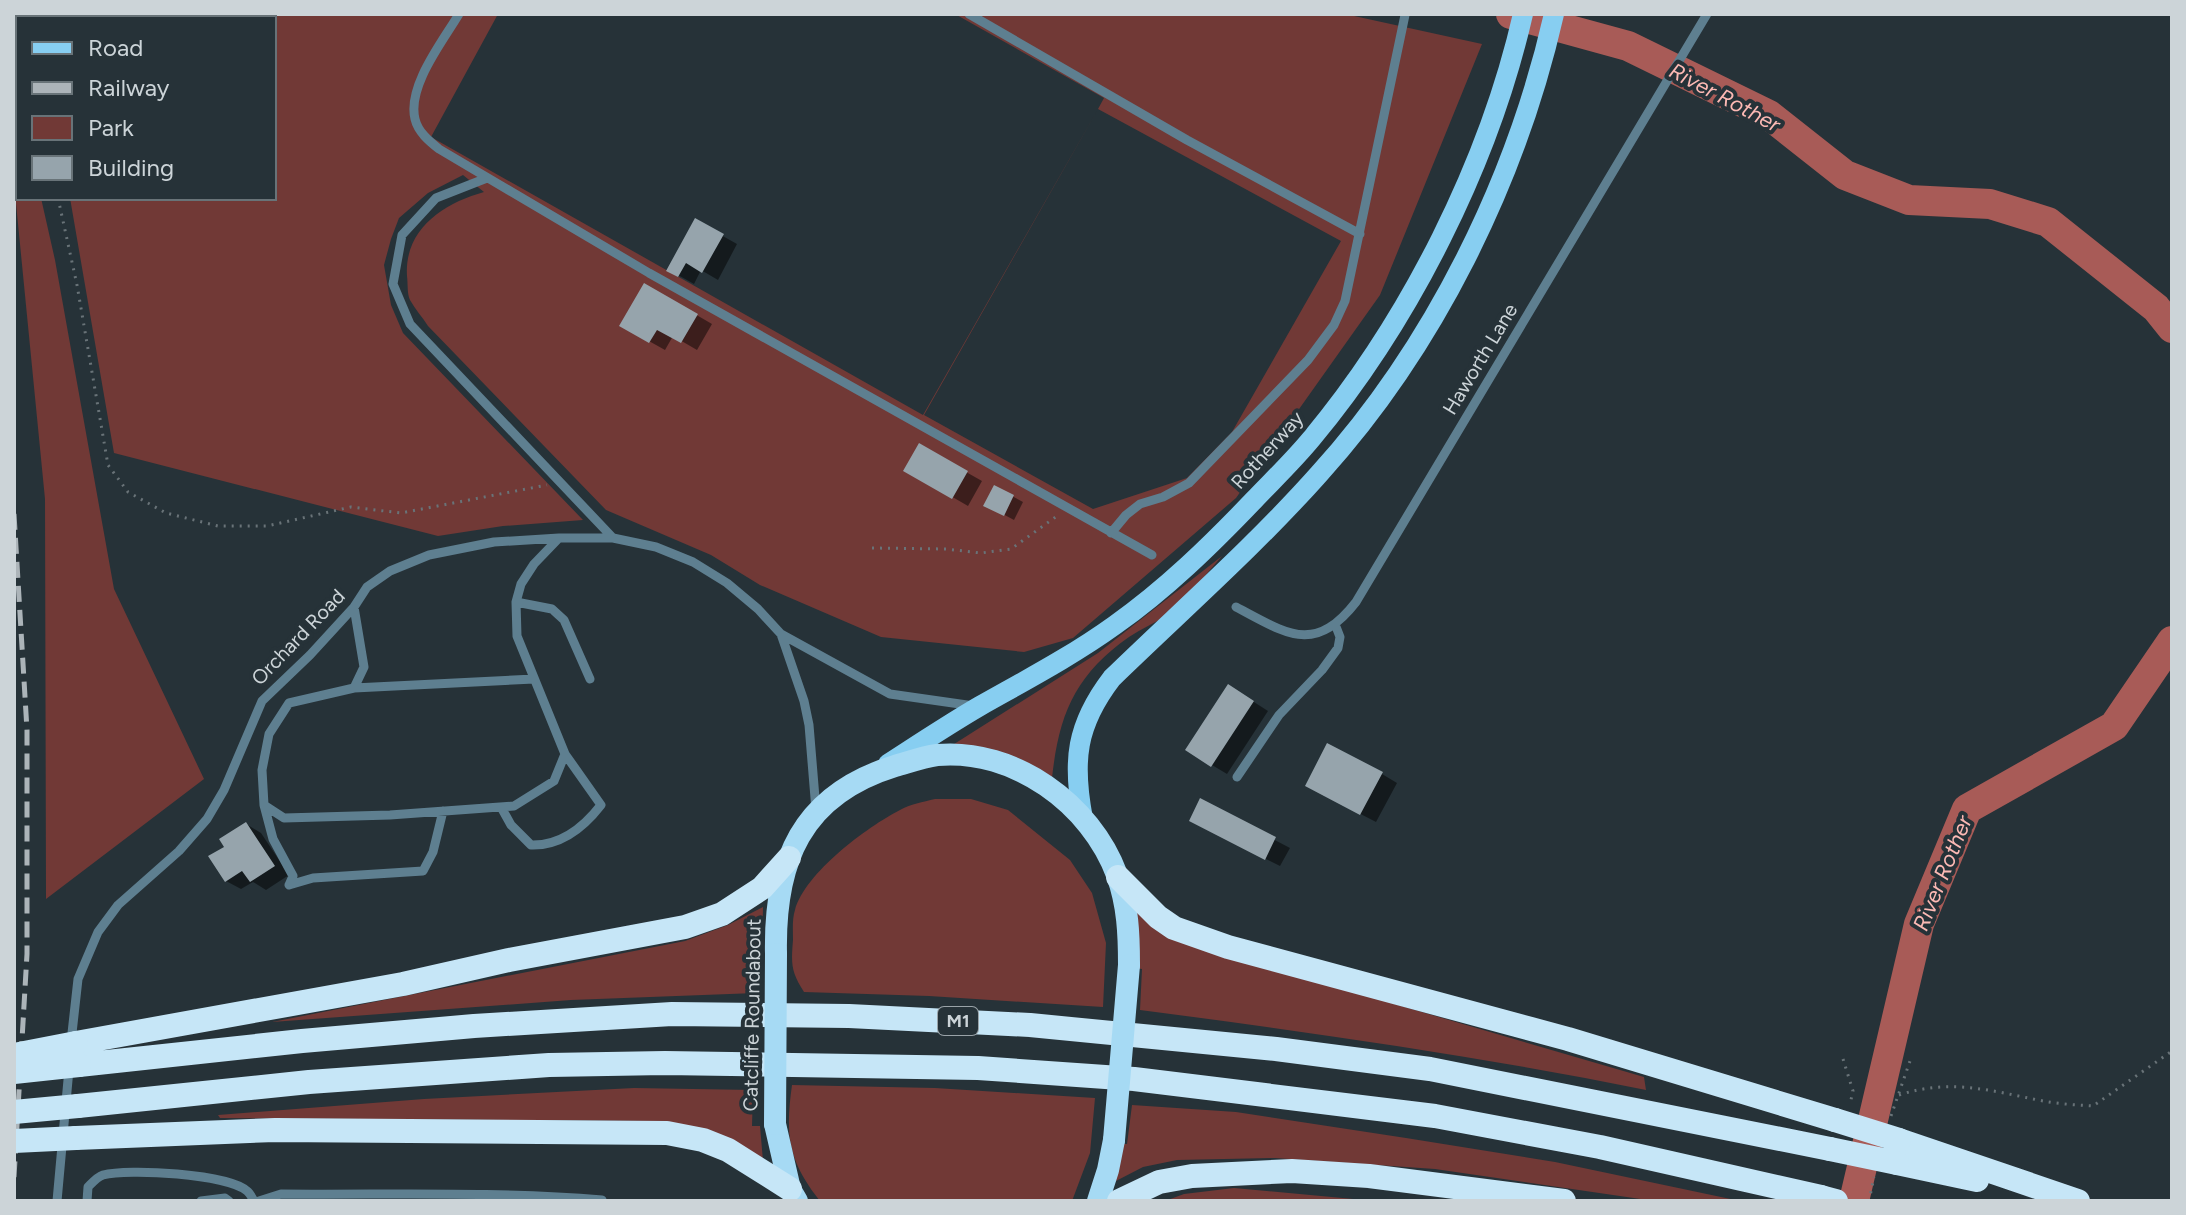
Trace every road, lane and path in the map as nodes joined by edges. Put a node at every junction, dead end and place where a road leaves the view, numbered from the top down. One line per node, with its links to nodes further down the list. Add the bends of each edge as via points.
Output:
1 (459, 14): 7 (lane, via 421,78 414,95 415,119 439,149)
2 (969, 14): 9 (lane)
3 (1523, 14): 25 (main road, Rotherway, via 1475,163 1429,266 1312,438 1179,574 1117,624)
4 (1554, 14): 33 (main road, via 1544,57 1493,198 1406,360 1320,474 1100,693 1079,745 1077,788)
5 (1707, 14): 20 (lane, Haworth Lane, via 1356,602)
6 (1405, 15): 9 (lane)
7 (487, 178): 10 (lane, via 436,198 402,235 393,284 410,324); 11 (lane)
8 (58, 200): 10 (path, via 108,465 128,492 166,513 218,526 267,526 351,507 401,513)
9 (1360, 234): 12 (lane, via 1345,301 1308,360 1189,483 1140,504)
10 (561, 483): 14 (lane)
11 (1066, 509): 12 (lane); 15 (path, via 1011,549 981,553)
12 (1111, 533): 16 (lane)
13 (559, 538): 14 (lane, Orchard Road); 17 (lane, via 534,564); 18 (lane, Orchard Road, via 494,542 429,555 390,571 367,587)
14 (613, 538): 21 (lane, Orchard Road, via 693,562 727,583)
15 (872, 548)
16 (1152, 555)
17 (516, 602): 22 (lane, via 517,636); 23 (lane, via 552,609 564,620)
18 (354, 607): 24 (lane, via 364,667); 48 (lane, Orchard Road, via 262,701 207,819 118,905 83,961 73,1008)
19 (1236, 607): 20 (lane, via 1304,637)
20 (1335, 624): 28 (lane, via 1338,648 1279,715)
21 (781, 634): 25 (lane, Orchard Road, via 890,694); 32 (lane, Orchard Road, via 809,725)
22 (534, 679): 24 (lane); 26 (lane)
23 (590, 679)
24 (354, 688): 29 (lane, via 289,703 269,734 262,770)
25 (979, 707): 27 (main road, Rotherway)
26 (565, 754): 30 (lane, via 554,781 514,806); 30 (lane, via 601,805 582,829 531,845)
27 (873, 773): 32 (highway, Catcliffe Roundabout, via 845,786); 33 (highway, Catcliffe Roundabout, via 937,755 977,756 1030,775)
28 (1237, 777)
29 (264, 805): 31 (lane, via 284,818); 31 (lane, via 273,839 293,876 289,885 313,878 423,871)
30 (501, 807): 31 (lane)
31 (443, 811)
32 (816, 812): 34 (highway, Catcliffe Roundabout)
33 (1083, 819): 35 (highway, Catcliffe Roundabout)
34 (789, 858): 37 (highway, via 762,888 722,914 685,927); 45 (highway, Catcliffe Roundabout, bridge, via 776,922 775,1124)
35 (1118, 877): 43 (highway, bridge, via 1174,928 1228,947 1568,1039 1835,1120); 53 (highway, Catcliffe Roundabout, bridge, via 1129,923 1129,965 1114,1140)
36 (2172, 1051): 40 (path, via 2093,1106 1967,1085)
37 (77, 1054): 38 (highway, bridge); 39 (highway, M1, bridge); 43 (highway, M1, bridge, via 672,1014 1015,1024 1430,1069 1830,1149)
38 (14, 1055)
39 (14, 1072)
40 (1899, 1095)
41 (14, 1112): 46 (highway, bridge, via 309,1082 549,1065 978,1068 1134,1079 1435,1116)
42 (14, 1141): 45 (highway, bridge, via 275,1130 667,1133 728,1150)
43 (1898, 1151): 56 (highway, M1); 57 (highway)
44 (489, 1197): 47 (lane); 52 (lane, via 281,1194)
45 (795, 1198)
46 (1828, 1199)
47 (602, 1200)
48 (57, 1201)
49 (87, 1201): 52 (lane, via 88,1187 100,1176 130,1173 176,1173 225,1182 246,1189)
50 (201, 1201): 51 (lane)
51 (229, 1201)
52 (257, 1201)
53 (1098, 1201)
54 (1119, 1201): 55 (highway, via 1159,1182 1192,1176 1292,1171)
55 (1564, 1201)
56 (2072, 1201)
57 (2078, 1201)

